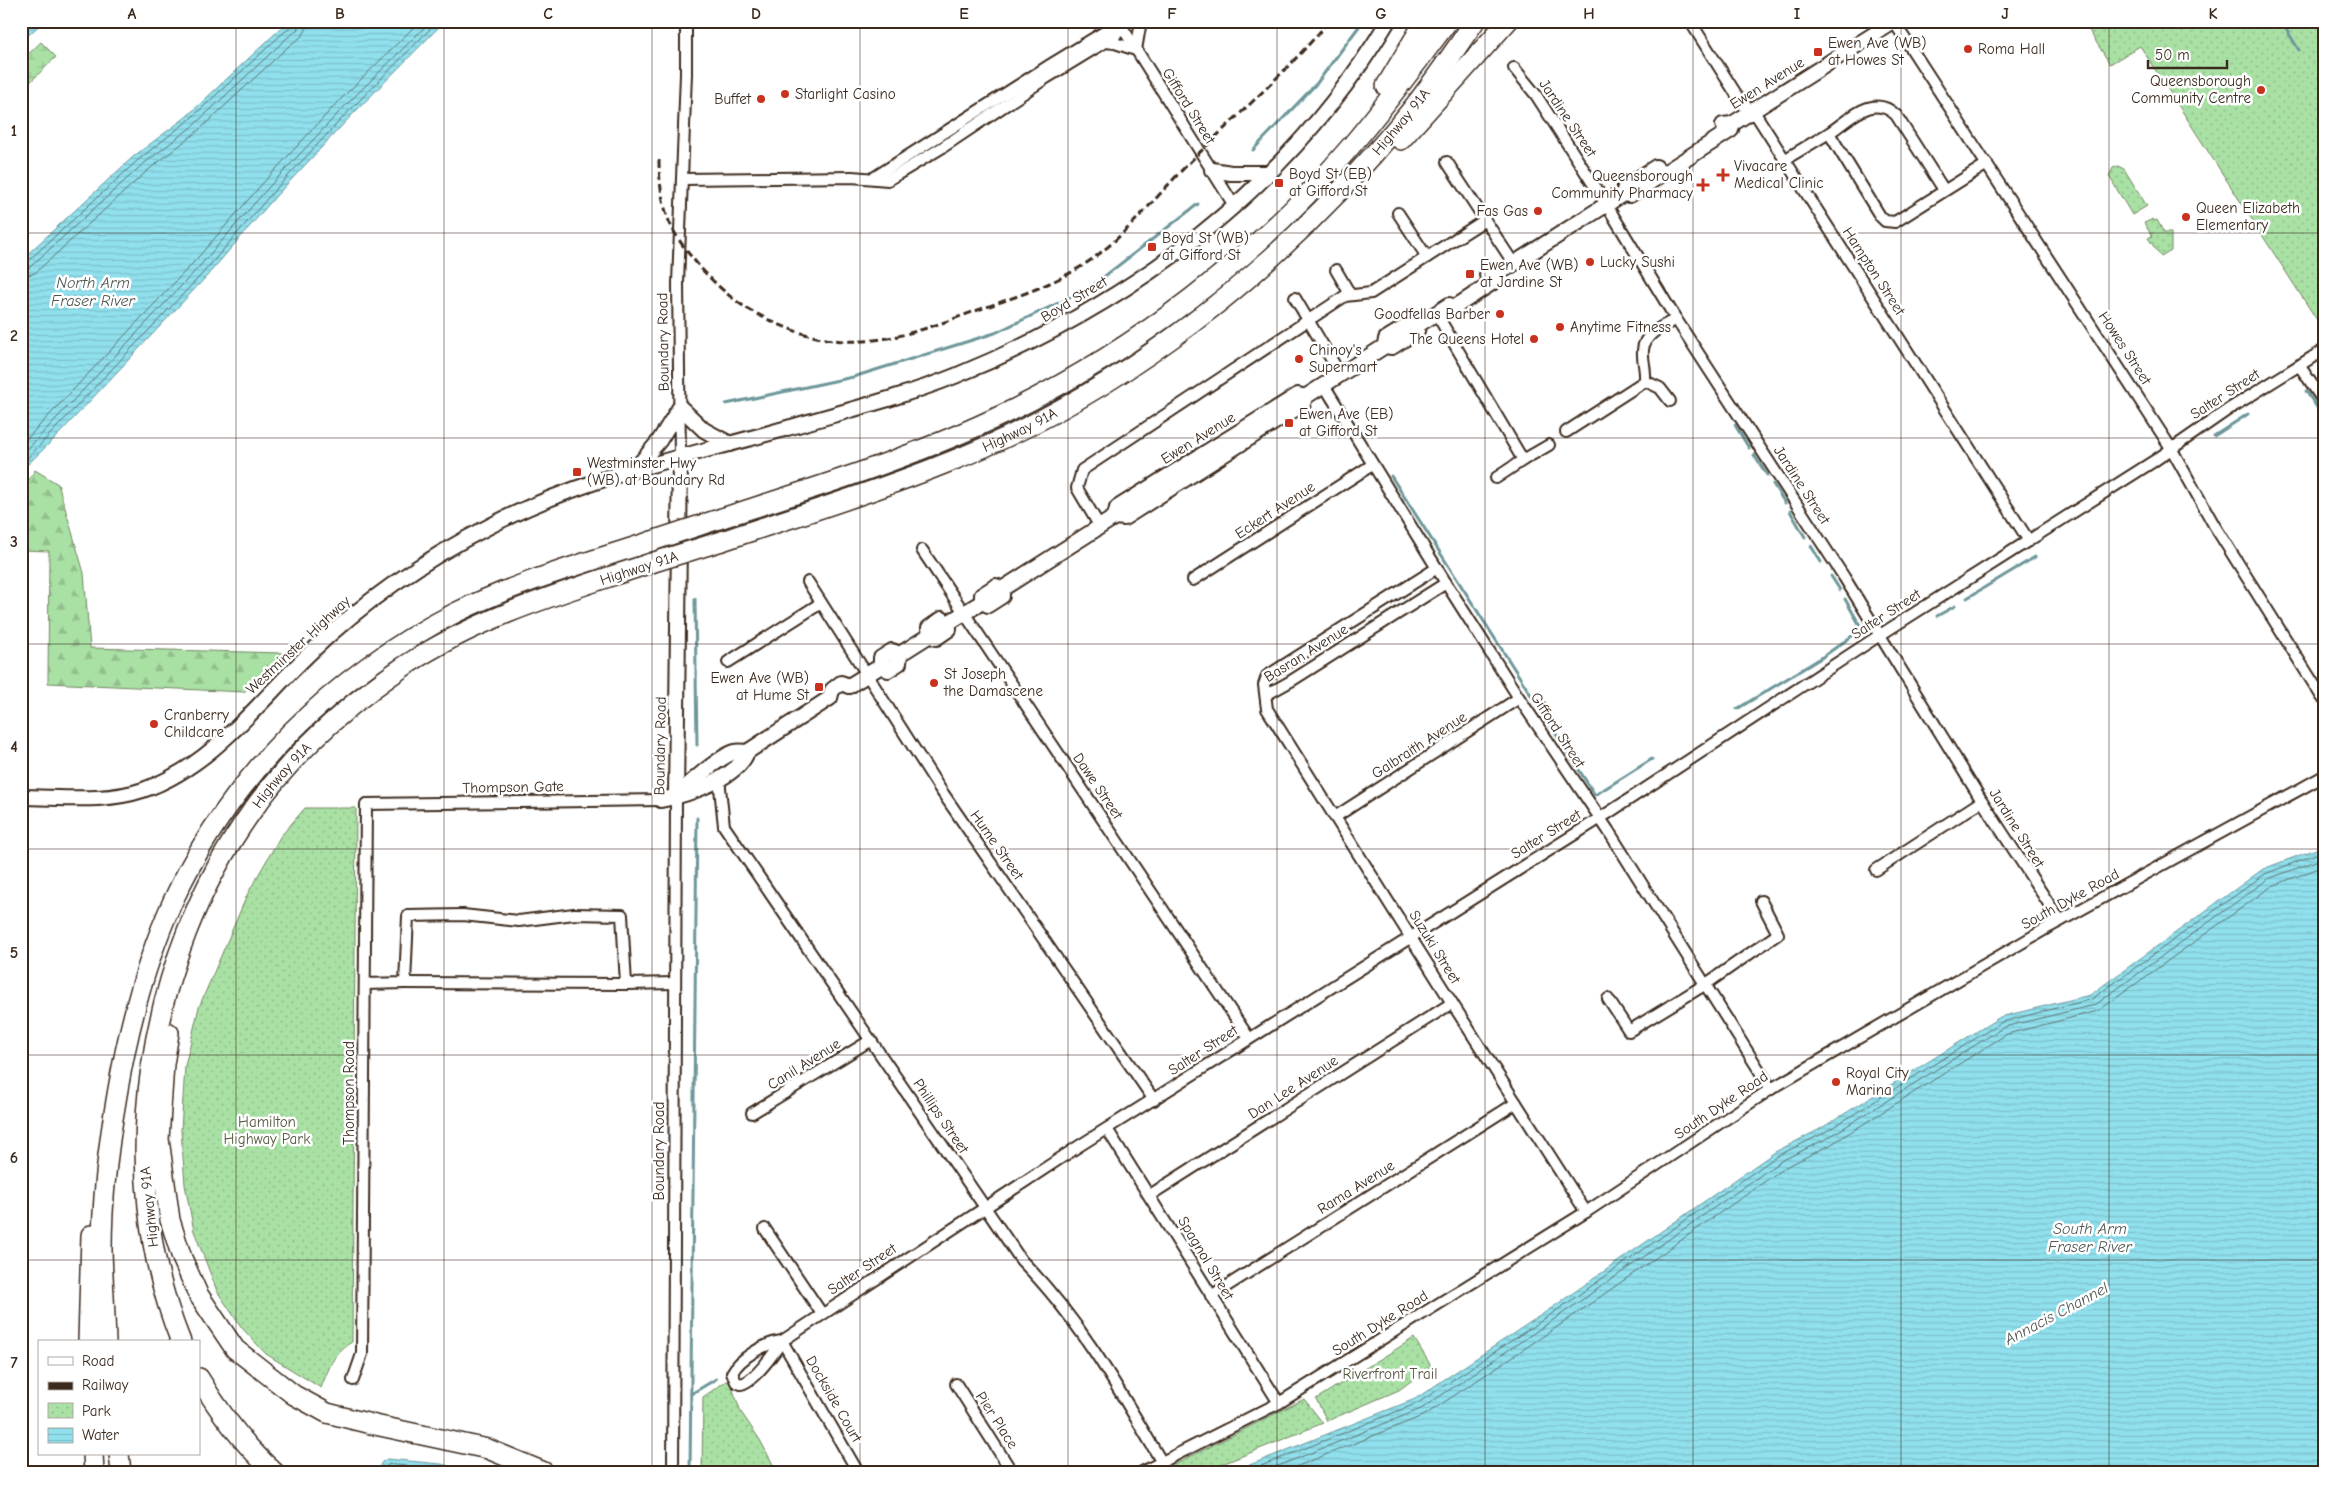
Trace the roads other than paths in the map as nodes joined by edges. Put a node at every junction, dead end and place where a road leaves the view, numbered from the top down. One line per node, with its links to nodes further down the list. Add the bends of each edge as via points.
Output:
1 (686, 21): 23 (street, Boundary Road)
2 (1141, 21): 12 (street)
3 (1388, 21): 21 (street, Boyd Street, via 1338,96)
4 (1425, 21): 16 (highway)
5 (1448, 21): 16 (highway, Highway 91A)
6 (1475, 21): 27 (highway, Highway 91A, via 1403,120)
7 (1508, 21): 27 (highway, via 1376,166)
8 (1690, 21): 14 (street, Hampton Street, via 1743,105)
9 (1894, 21): 14 (street, Ewen Avenue); 19 (street, Howes Street)
10 (1122, 22): 11 (street, via 1115,36); 12 (street, Gifford Street); 22 (street, via 1050,64)
11 (1105, 42): 12 (street); 22 (street, via 899,175 888,180)
12 (1136, 50): 20 (street, Gifford Street)
13 (1514, 68): 25 (street, Jardine Street, via 1536,95)
14 (1753, 110): 17 (street, Hampton Street); 25 (street, Ewen Avenue, via 1732,124 1731,130 1630,195 1623,194)
15 (1829, 133): 17 (street); 24 (street, via 1865,109 1875,105 1888,108 1896,115); 24 (street, via 1885,221 1895,222)
16 (1350, 147): 100 (highway, Highway 91A, bridge, via 1286,214 1230,266 1146,330 1078,375 1007,413 944,441 538,579 455,613 371,664 315,708 240,789 187,871 161,926 144,973 124,1051)
17 (1784, 160): 56 (street, Hampton Street)
18 (1447, 162): 29 (street)
19 (1987, 164): 24 (street); 49 (street, Howes Street)
20 (1212, 170): 21 (street); 26 (street, Gifford Street)
21 (1270, 173): 26 (street, Boyd Street)
22 (875, 177): 23 (street)
23 (682, 179): 45 (street, Boundary Road, via 678,283)
24 (1944, 190)
25 (1606, 204): 31 (street, Ewen Avenue); 36 (street, Jardine Street)
26 (1236, 207): 47 (street, Boyd Street, via 1152,271 1041,337 952,377 904,394)
27 (1323, 208): 74 (highway, Highway 91A, bridge, via 1280,250 1194,322 1117,376 1025,428 946,464 506,614 408,664 342,714)
28 (1398, 212): 30 (street)
29 (1485, 220): 30 (street); 31 (street)
30 (1427, 257): 33 (street, via 1371,292)
31 (1514, 264): 35 (street, Ewen Avenue, via 1496,275 1495,281 1455,307 1449,305)
32 (1336, 270): 33 (street)
33 (1350, 294): 37 (street)
34 (1295, 298): 37 (street)
35 (1436, 313): 40 (street, Ewen Avenue, via 1399,343 1385,346); 51 (street)
36 (1676, 319): 41 (street, via 1647,338 1643,349); 64 (street, Jardine Street)
37 (1308, 321): 40 (street); 55 (street, via 1082,470 1077,488)
38 (2324, 350): 39 (street, Salter Street)
39 (2300, 365): 44 (street); 49 (street, Salter Street)
40 (1340, 374): 42 (street, Ewen Avenue)
41 (1645, 381): 43 (street, via 1660,388); 46 (street)
42 (1324, 385): 52 (street, Gifford Street); 55 (street, Ewen Avenue, via 1305,397 1298,395 1117,508 1115,517)
43 (1670, 401)
44 (2324, 402)
45 (680, 407): 47 (street, via 704,430); 50 (street, Boundary Road); 53 (street, via 659,441)
46 (1566, 432)
47 (730, 444): 50 (street, Boyd Street)
48 (1549, 445): 51 (street)
49 (2171, 448): 56 (street, Salter Street); 68 (street, Howes Street, via 2214,526)
50 (680, 457): 53 (street, Westminster Highway); 70 (street, Boundary Road)
51 (1522, 460): 54 (street)
52 (1372, 465): 58 (street, Gifford Street); 59 (street, Eckert Avenue)
53 (636, 468): 76 (street, Westminster Highway, via 514,514 422,564 329,635 215,748 179,774 144,790 115,796)
54 (1496, 478)
55 (1100, 527): 63 (street, Ewen Avenue, via 1002,589 1002,596 988,605 982,602)
56 (2029, 541): 64 (street, Salter Street)
57 (922, 550): 63 (street, Dawe Street)
58 (1438, 568): 61 (street, Gifford Street); 67 (street, Basran Avenue, via 1267,676 1264,685)
59 (1193, 580)
60 (808, 582): 62 (street, Hume Street)
61 (1446, 583): 67 (street, Basran Avenue); 69 (street, Gifford Street)
62 (821, 603): 65 (street); 66 (street, Hume Street)
63 (964, 613): 66 (street, Ewen Avenue, via 948,623 949,630 936,638 930,635 900,654 899,663 888,670 881,666); 94 (street, Dawe Street)
64 (1880, 635): 79 (street, Jardine Street); 82 (street, Salter Street)
65 (728, 662)
66 (866, 675): 71 (street, Ewen Avenue, via 849,686 848,694 839,700 830,698); 97 (street, Hume Street, via 938,786)
67 (1266, 695): 81 (street, Suzuki Street, via 1267,708)
68 (2322, 697)
69 (1519, 698): 81 (street, Galbraith Avenue); 82 (street, Gifford Street)
70 (677, 750): 72 (street, via 687,768); 77 (street, Boundary Road)
71 (747, 752): 72 (street, Ewen Avenue, via 735,752); 75 (street, Ewen Avenue, via 744,762)
72 (702, 774): 77 (street, Ewen Avenue, via 690,781)
73 (2324, 776): 85 (street, South Dyke Road)
74 (278, 778): 110 (highway, Highway 91A, via 251,812 207,886 179,948 149,1069 144,1172 154,1255 168,1311); 122 (highway, via 219,889 192,948 172,1015 164,1064 159,1140 170,1220 182,1258 198,1294 235,1349 294,1395 327,1413 488,1449)
75 (719, 778): 77 (street, Ewen Avenue); 95 (street, Phillips Street, via 724,826)
76 (21, 797)
77 (676, 797): 78 (street, Ewen Avenue); 88 (street, Boundary Road)
78 (661, 800): 80 (street, Thompson Gate)
79 (1982, 801): 83 (street); 85 (street, Jardine Street)
80 (366, 804): 89 (street, Thompson Road)
81 (1335, 817): 86 (street, Suzuki Street)
82 (1599, 819): 86 (street, Salter Street); 91 (street, Gifford Street)
83 (1876, 870)
84 (1761, 902): 91 (street, via 1778,934)
85 (2060, 922): 96 (street, South Dyke Road)
86 (1410, 936): 93 (street, Suzuki Street); 94 (street, Salter Street)
87 (405, 983): 89 (street); 90 (street); 90 (street, via 408,916 463,915 519,921 574,914 622,915)
88 (675, 983): 90 (street); 123 (street, Boundary Road)
89 (365, 984): 113 (street, Thompson Road, via 362,1354)
90 (626, 984)
91 (1706, 984): 92 (street, via 1629,1031); 96 (street, Gifford Street)
92 (1608, 999)
93 (1452, 1003): 98 (street, Suzuki Street); 102 (street, Dan Lee Avenue)
94 (1249, 1038): 97 (street, Salter Street)
95 (871, 1040): 99 (street, Canil Avenue); 103 (street, Phillips Street)
96 (1771, 1089): 104 (street, South Dyke Road)
97 (1154, 1100): 101 (street, Salter Street)
98 (1516, 1103): 104 (street, Suzuki Street); 106 (street, Rama Avenue)
99 (752, 1113)
100 (111, 1126): 108 (highway, via 99,1159 88,1280); 109 (highway, Highway 91A, via 102,1248)
101 (1107, 1129): 102 (street, Spagnol Street); 103 (street, Salter Street)
102 (1150, 1196): 106 (street, Spagnol Street)
103 (985, 1206): 107 (street, Salter Street); 118 (street, Phillips Street, via 1021,1260 1061,1303)
104 (1586, 1212): 115 (street, South Dyke Road)
105 (765, 1230): 107 (street)
106 (1211, 1296): 115 (street, Spagnol Street)
107 (822, 1314): 111 (street, Salter Street)
108 (88, 1340)
109 (106, 1340)
110 (180, 1340)
111 (782, 1341): 111 (street, Salter Street, via 771,1342 736,1365 732,1374 736,1382 741,1384 750,1380); 124 (street, Dockside Court)
112 (200, 1380): 121 (highway, via 219,1411)
113 (353, 1380)
114 (956, 1384): 125 (street, Pier Place)
115 (1279, 1403): 118 (street, South Dyke Road)
116 (93, 1456): 119 (highway)
117 (119, 1456): 120 (highway)
118 (1161, 1461): 126 (street, South Dyke Road)
119 (94, 1472)
120 (121, 1472)
121 (274, 1472)
122 (544, 1472)
123 (673, 1472)
124 (858, 1472)
125 (1012, 1472)
126 (1142, 1472)

